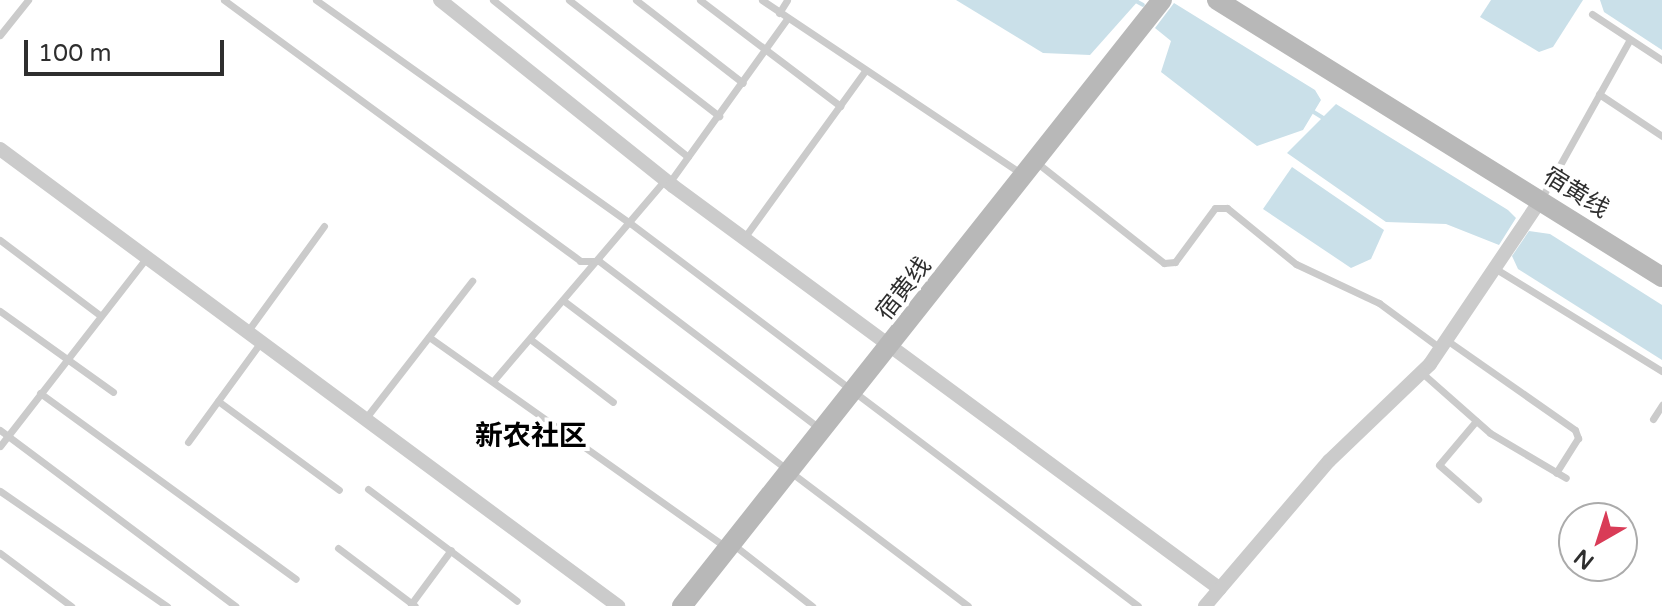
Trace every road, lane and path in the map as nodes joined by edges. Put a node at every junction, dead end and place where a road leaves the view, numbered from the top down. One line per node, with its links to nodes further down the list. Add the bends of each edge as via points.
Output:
1 (28, 0): 17 (lane)
2 (224, 0): 37 (lane, via 580,261)
3 (316, 0): 32 (lane)
4 (440, 0): 13 (street)
5 (493, 0): 28 (lane)
6 (569, 0): 25 (lane)
7 (636, 0): 22 (lane)
8 (700, 0): 19 (lane)
9 (762, 0): 14 (lane)
10 (787, 0): 14 (lane)
11 (1162, 0): 29 (main road, 宿黄线)
12 (1217, 0): 31 (main road, 宿黄线)
13 (458, 6): 30 (street)
14 (779, 13): 16 (lane)
15 (1592, 14): 18 (lane)
16 (787, 19): 19 (lane); 21 (lane)
17 (0, 35)
18 (1629, 41): 20 (lane); 23 (lane)
19 (766, 50): 22 (lane); 24 (lane)
20 (1662, 60)
21 (864, 72): 24 (lane); 29 (lane)
22 (743, 83): 25 (lane)
23 (1599, 94): 26 (lane); 31 (lane)
24 (840, 106): 34 (lane)
25 (719, 116): 28 (lane)
26 (1662, 136)
27 (0, 149): 36 (street)
28 (688, 157): 30 (lane)
29 (1030, 169): 48 (lane, via 1164,263 1175,262 1215,208 1227,208 1296,264 1379,303); 49 (main road, 宿黄线)
30 (667, 181): 32 (lane); 34 (street)
31 (1540, 201): 38 (street); 39 (main road, 宿黄线)
32 (630, 223): 37 (lane); 54 (lane)
33 (324, 226): 44 (lane)
34 (744, 238): 49 (street)
35 (0, 240): 43 (lane)
36 (147, 257): 43 (lane); 44 (street)
37 (599, 261): 41 (lane); 63 (lane)
38 (1496, 269): 48 (street); 51 (lane)
39 (1662, 277)
40 (472, 281): 45 (lane)
41 (564, 301): 46 (lane); 67 (lane)
42 (0, 311): 50 (lane)
43 (101, 316): 50 (lane)
44 (247, 332): 47 (street)
45 (429, 337): 53 (lane); 60 (lane)
46 (530, 339): 53 (lane); 58 (lane)
47 (261, 342): 57 (lane); 60 (street)
48 (1445, 345): 52 (street); 68 (lane, via 1575,430 1578,438)
49 (892, 347): 54 (main road, 宿黄线); 79 (street)
50 (67, 359): 55 (lane); 56 (lane)
51 (1662, 371)
52 (1421, 372): 62 (lane); 79 (street, via 1329,461)
53 (494, 380): 74 (lane)
54 (857, 391): 63 (main road, 宿黄线); 89 (lane)
55 (113, 392)
56 (40, 393): 64 (lane); 78 (lane)
57 (218, 401): 65 (lane); 71 (lane)
58 (613, 402)
59 (1662, 405): 61 (lane)
60 (365, 419): 85 (street)
61 (1653, 419)
62 (1476, 421): 68 (lane); 73 (lane, via 1439,465)
63 (824, 432): 67 (main road, 宿黄线)
64 (4, 433): 66 (lane); 84 (lane)
65 (188, 442)
66 (0, 446)
67 (792, 470): 74 (main road, 宿黄线); 88 (lane)
68 (1556, 473): 69 (lane)
69 (1566, 478)
70 (368, 489): 76 (lane)
71 (339, 490)
72 (0, 491): 83 (lane)
73 (1478, 499)
74 (730, 547): 86 (main road, 宿黄线); 87 (lane)
75 (338, 548): 81 (lane)
76 (451, 550): 80 (lane); 81 (lane)
77 (0, 553): 82 (lane)
78 (296, 579)
79 (1220, 589): 90 (street)
80 (517, 601)
81 (412, 605)
82 (71, 606)
83 (167, 606)
84 (235, 606)
85 (618, 606)
86 (682, 606)
87 (812, 606)
88 (968, 606)
89 (1138, 606)
90 (1205, 606)

